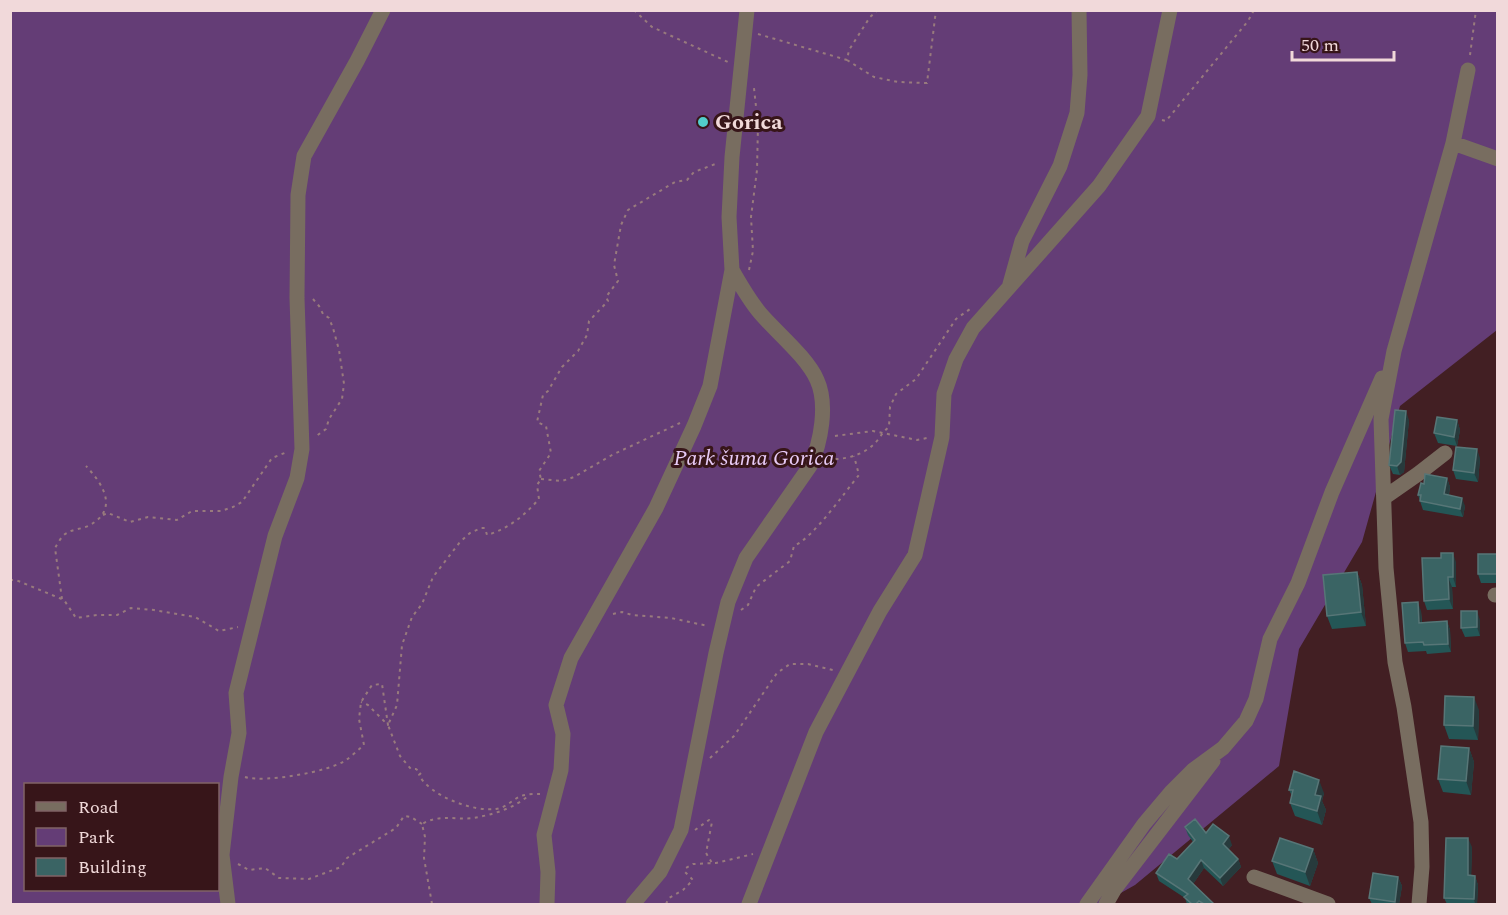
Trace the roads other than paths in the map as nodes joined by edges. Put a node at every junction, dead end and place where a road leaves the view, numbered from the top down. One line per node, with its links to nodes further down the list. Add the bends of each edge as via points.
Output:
1 (383, 10): 15 (street, via 304,156 298,195 297,292 302,446 297,478 274,536 236,693 239,733 222,855)
2 (747, 10): 8 (street, via 751,33 741,68 729,217)
3 (1079, 10): 9 (street, via 1077,113 1060,166 1022,241)
4 (1170, 10): 9 (street, via 1148,116 1099,186)
5 (1468, 70): 6 (street)
6 (1453, 143): 7 (street); 10 (street)
7 (1497, 159)
8 (735, 275): 16 (street, via 710,386 698,418 656,508 571,658 556,705 563,734 561,770 544,835); 17 (street, via 759,312 818,380 823,412 810,466 746,558 728,602 681,830 660,872)
9 (1008, 289): 18 (street, via 973,328 956,359 944,394 942,437 915,555 880,611 816,732)
10 (1395, 351): 12 (street, via 1381,419); 13 (street, via 1332,492 1298,583 1270,639 1253,707 1238,733)
11 (1445, 453): 12 (street)
12 (1385, 497): 22 (street, via 1386,568 1395,662 1421,822)
13 (1215, 755): 19 (street, via 1193,770 1144,824); 20 (street)
14 (1254, 877): 21 (street)
15 (228, 904)
16 (547, 904)
17 (633, 904)
18 (749, 904)
19 (1086, 904)
20 (1106, 904)
21 (1328, 904)
22 (1419, 904)

